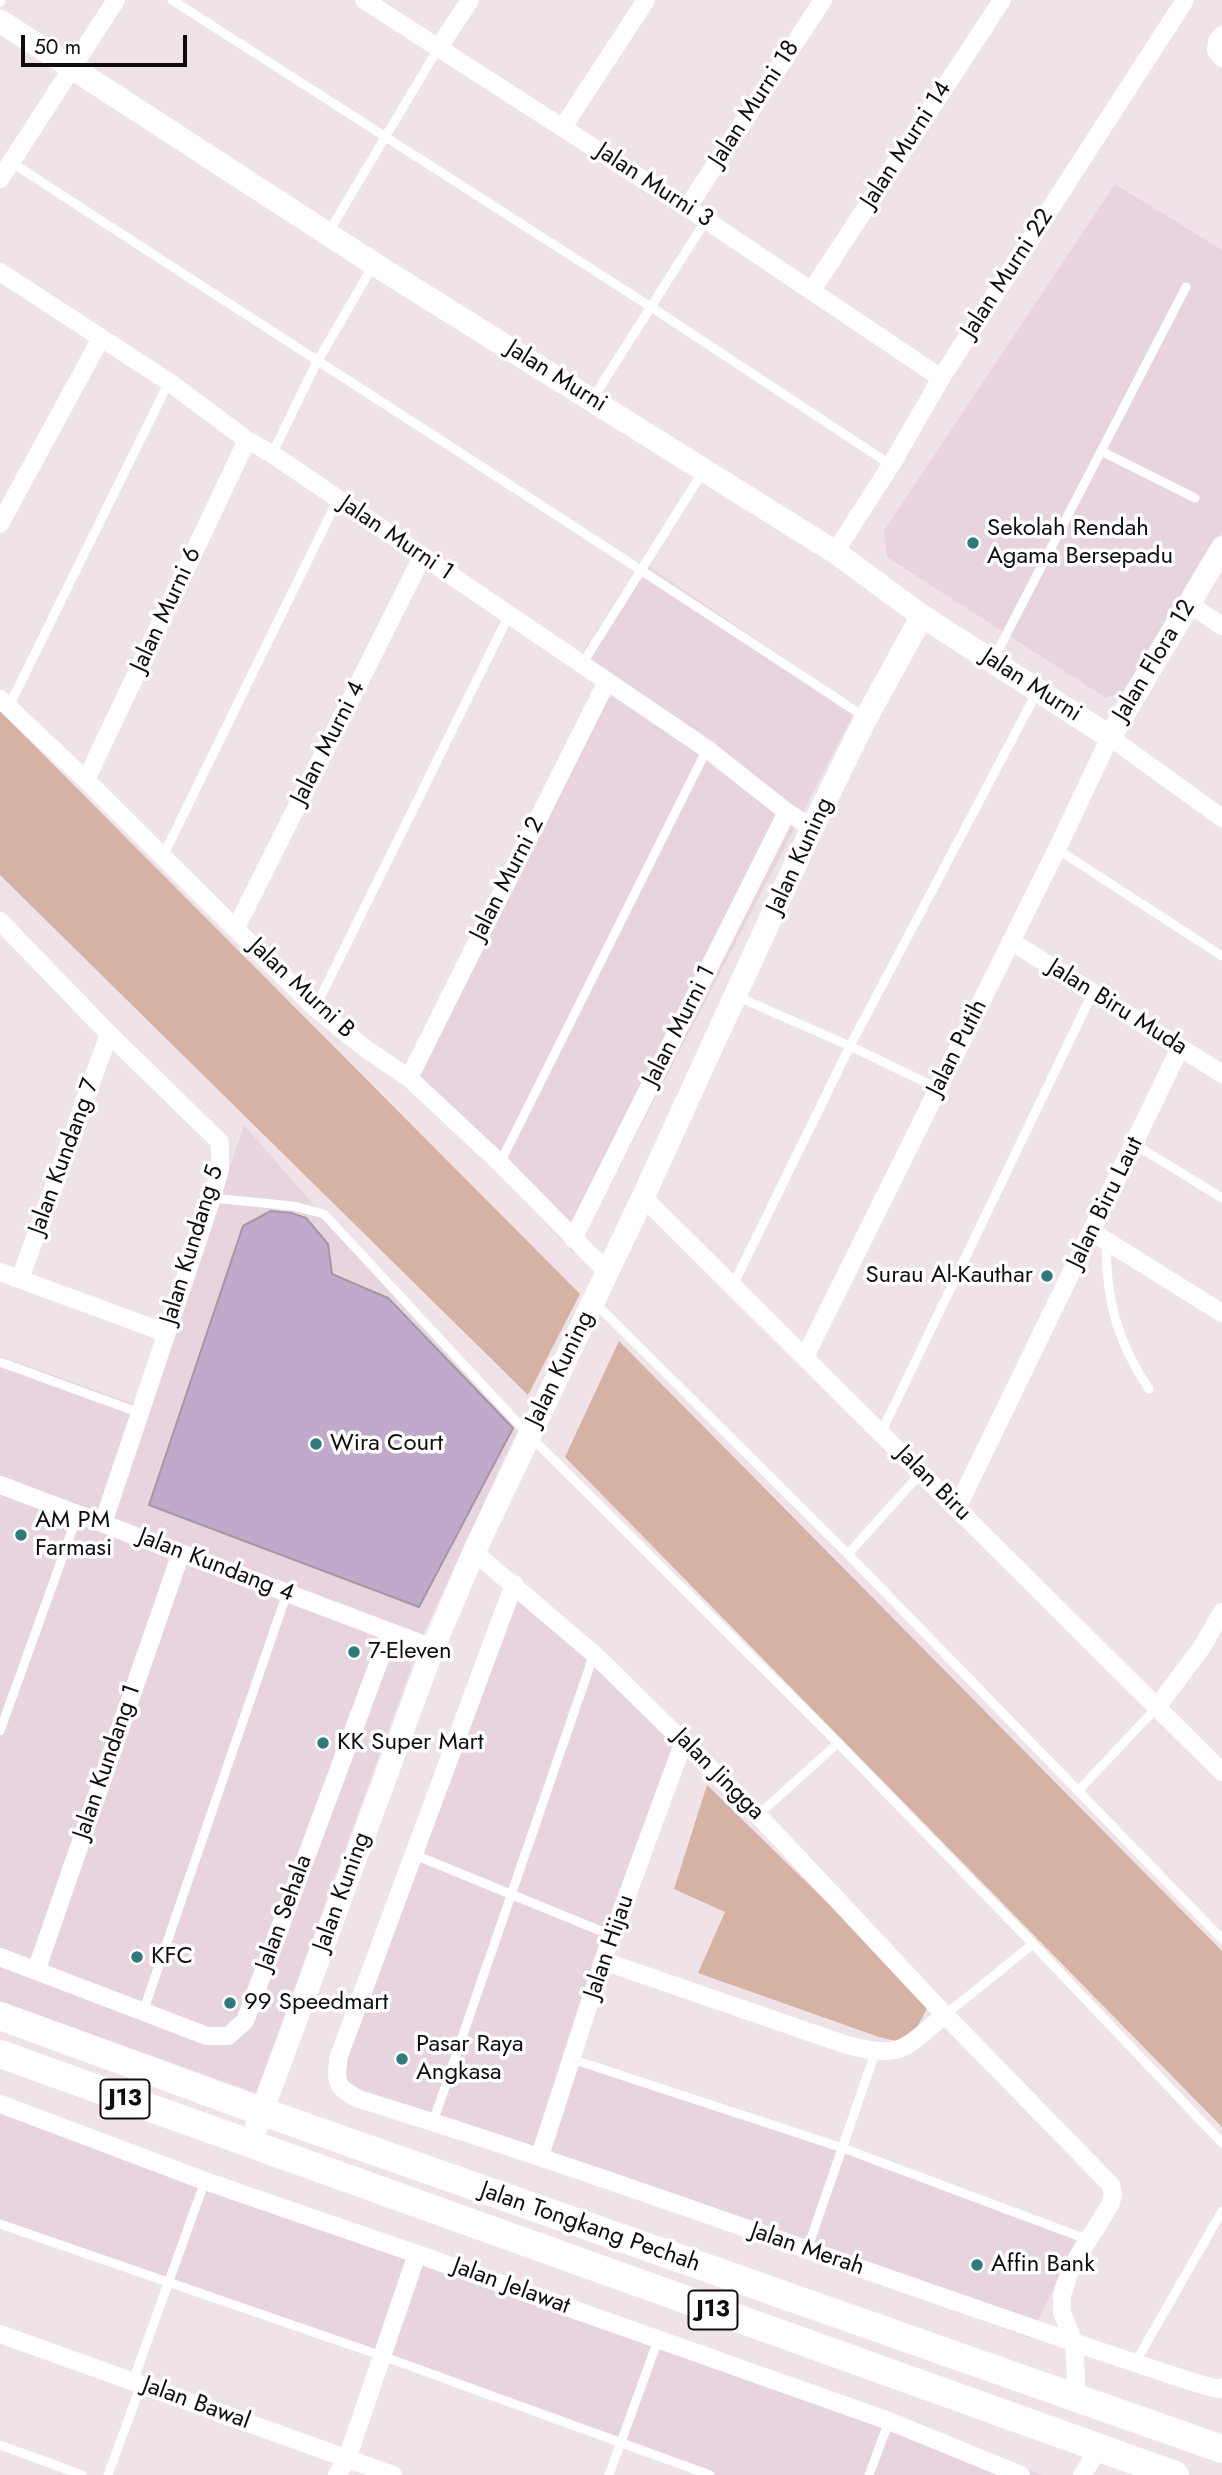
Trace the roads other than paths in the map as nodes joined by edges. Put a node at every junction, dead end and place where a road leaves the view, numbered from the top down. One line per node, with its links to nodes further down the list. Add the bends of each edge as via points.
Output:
1 (116, 0): 13 (street)
2 (172, 0): 15 (lane)
3 (364, 0): 11 (street, Jalan Murni 3)
4 (470, 0): 11 (street)
5 (646, 0): 14 (street)
6 (822, 0): 18 (street, Jalan Murni 18)
7 (1002, 0): 24 (street, Jalan Murni 14)
8 (1185, 0): 28 (street, Jalan Murni 22)
9 (0, 21): 13 (street, Jalan Murni)
10 (1222, 35): 12 (street, via 1216,50)
11 (439, 47): 14 (street, Jalan Murni 3); 15 (lane)
12 (1221, 57)
13 (71, 68): 16 (street); 20 (street, Jalan Murni)
14 (563, 127): 18 (street, Jalan Murni 3)
15 (385, 136): 20 (lane); 25 (lane)
16 (11, 163): 17 (street); 27 (lane)
17 (0, 179)
18 (687, 208): 19 (street, Jalan Murni 3)
19 (706, 220): 24 (street, Jalan Murni 3); 25 (lane)
20 (327, 234): 21 (street, Jalan Murni)
21 (374, 264): 27 (lane); 30 (street, Jalan Murni)
22 (0, 272): 26 (street, Jalan Murni 1)
23 (1186, 287): 32 (lane)
24 (812, 290): 28 (street, Jalan Murni 3)
25 (651, 307): 30 (lane); 34 (lane)
26 (101, 338): 29 (street, Jalan Murni 1); 38 (street)
27 (317, 362): 33 (lane); 42 (lane)
28 (940, 378): 34 (street, Jalan Murni 22)
29 (169, 382): 31 (street, Jalan Murni 1); 51 (lane)
30 (592, 400): 35 (street, Jalan Murni)
31 (247, 440): 33 (street, Jalan Murni 1); 55 (street, Jalan Murni 6)
32 (1101, 451): 36 (lane); 47 (lane)
33 (272, 454): 37 (street, Jalan Murni 1)
34 (891, 465): 40 (street, Jalan Murni 22)
35 (705, 469): 40 (street, Jalan Murni); 42 (lane)
36 (1195, 498)
37 (338, 499): 41 (street, Jalan Murni 1); 60 (lane)
38 (0, 524)
39 (1222, 548): 43 (street, Jalan Flora 12)
40 (835, 552): 45 (street, Jalan Murni)
41 (422, 558): 44 (street, Jalan Murni 1); 62 (street, Jalan Murni 4)
42 (642, 569): 48 (lane); 52 (lane)
43 (1189, 604): 46 (street); 53 (street, Jalan Flora 12)
44 (509, 615): 48 (street, Jalan Murni 1); 67 (lane)
45 (922, 616): 47 (street, Jalan Murni); 52 (street, Jalan Kuning)
46 (1222, 626)
47 (992, 661): 50 (street, Jalan Murni)
48 (582, 664): 49 (street, Jalan Murni 1)
49 (607, 681): 54 (street, Jalan Murni 1); 72 (street, Jalan Murni 2)
50 (1037, 691): 53 (street, Jalan Murni); 69 (lane)
51 (4, 704): 55 (street, Jalan Murni B)
52 (866, 718): 58 (street, Jalan Kuning)
53 (1110, 737): 57 (street); 59 (street, Jalan Putih)
54 (708, 750): 56 (street, Jalan Murni 1); 75 (lane)
55 (86, 780): 60 (street, Jalan Murni B)
56 (787, 812): 58 (street, Jalan Murni 1); 80 (street, Jalan Murni 1)
57 (1222, 818)
58 (812, 828): 66 (street, Jalan Kuning)
59 (1057, 849): 63 (street, Jalan Putih); 64 (lane)
60 (162, 857): 62 (street, Jalan Murni B)
61 (0, 921): 68 (street, Jalan Kundang 5)
62 (236, 928): 67 (street, Jalan Murni B)
63 (1011, 941): 65 (street, Jalan Biru Muda); 73 (street, Jalan Putih)
64 (1222, 956)
65 (1093, 992): 70 (street, Jalan Biru Muda); 92 (lane)
66 (736, 996): 69 (lane); 76 (street, Jalan Kuning)
67 (315, 1008): 72 (street, Jalan Murni B)
68 (109, 1034): 77 (street, Jalan Kundang 5, via 220,1142 220,1169); 83 (street, Jalan Kundang 7)
69 (850, 1045): 73 (lane); 84 (lane)
70 (1180, 1048): 71 (street, Jalan Biru Muda); 74 (street, Jalan Biru Laut)
71 (1222, 1074)
72 (409, 1078): 75 (street, Jalan Murni B)
73 (937, 1088): 88 (street, Jalan Putih)
74 (1134, 1144): 78 (lane); 79 (street, Jalan Biru Laut)
75 (500, 1163): 80 (street, Jalan Murni B)
76 (643, 1197): 82 (street, Jalan Kuning); 84 (street, Jalan Biru)
77 (212, 1198): 87 (street, Jalan Kundang 5); 93 (lane, via 293,1206 324,1214)
78 (1222, 1198)
79 (1099, 1236): 86 (street); 90 (lane, via 1114,1321); 96 (street, Jalan Biru Laut)
80 (573, 1239): 82 (street, Jalan Murni B)
81 (0, 1272): 83 (street)
82 (607, 1272): 85 (street, Jalan Kuning)
83 (20, 1279): 87 (street)
84 (733, 1285): 88 (street, Jalan Biru)
85 (594, 1302): 93 (street, Jalan Kuning); 101 (lane)
86 (1222, 1313)
87 (166, 1333): 91 (street, Jalan Kundang 5)
88 (805, 1357): 92 (street, Jalan Biru)
89 (0, 1362): 91 (lane)
90 (1149, 1390)
91 (140, 1413): 98 (street, Jalan Kundang 5)
92 (881, 1433): 94 (street, Jalan Biru)
93 (529, 1435): 99 (street, Jalan Kuning); 111 (lane)
94 (921, 1473): 96 (street, Jalan Biru); 101 (lane)
95 (0, 1485): 97 (street, Jalan Kundang 4)
96 (957, 1508): 108 (street, Jalan Biru)
97 (78, 1514): 98 (street, Jalan Kundang 4); 109 (lane)
98 (103, 1523): 100 (street, Jalan Kundang 4)
99 (474, 1552): 102 (street, Jalan Jingga); 106 (street, Jalan Kuning)
100 (181, 1553): 103 (street, Jalan Kundang 4); 122 (street, Jalan Kundang 1)
101 (848, 1553): 113 (lane)
102 (513, 1584): 107 (street, Jalan Jingga); 115 (street, Jalan Merah)
103 (286, 1593): 105 (street, Jalan Kundang 4); 123 (lane)
104 (1222, 1612): 108 (street)
105 (390, 1632): 106 (street, Jalan Kundang 4); 123 (street, Jalan Sehala, via 244,2021 228,2036 207,2036)
106 (433, 1648): 130 (street, Jalan Kuning)
107 (594, 1654): 110 (street, Jalan Jingga); 116 (lane)
108 (1157, 1707): 112 (street, Jalan Biru); 113 (lane)
109 (0, 1731)
110 (684, 1741): 114 (street, Jalan Jingga); 117 (street, Jalan Hijau)
111 (838, 1743): 114 (lane); 119 (lane)
112 (1222, 1772)
113 (1078, 1791): 118 (lane)
114 (758, 1815): 124 (street, Jalan Jingga)
115 (415, 1854): 116 (lane); 131 (street, Jalan Merah, via 336,2074 344,2092)
116 (511, 1893): 117 (lane); 131 (lane)
117 (613, 1936): 121 (street, Jalan Hijau)
118 (1222, 1939)
119 (1033, 1944): 124 (lane); 132 (lane)
120 (0, 1957): 122 (street, Jalan Sehala)
121 (603, 1961): 126 (street); 128 (street, Jalan Hijau)
122 (36, 1971): 123 (street, Jalan Sehala)
123 (143, 2012)
124 (945, 2015): 126 (street, via 901,2050); 139 (street, Jalan Jingga, via 1111,2185 1110,2204)
125 (0, 2016): 130 (main road, Jalan Tongkang Pechah / J13)
126 (875, 2053): 134 (lane)
127 (0, 2054): 133 (main road, Jalan Tongkang Pechah / J13)
128 (572, 2059): 134 (lane); 135 (street, Jalan Hijau)
129 (0, 2104): 136 (street, Jalan Jelawat)
130 (262, 2112): 133 (street, Jalan Kuning); 150 (main road, Jalan Tongkang Pechah / J13)
131 (433, 2122): 135 (street, Jalan Merah)
132 (1222, 2143)
133 (250, 2144): 155 (main road, Jalan Tongkang Pechah / J13)
134 (843, 2148): 139 (lane); 140 (lane)
135 (540, 2155): 140 (street, Jalan Merah)
136 (205, 2181): 141 (street, Jalan Jelawat); 142 (lane)
137 (1222, 2211): 147 (lane)
138 (0, 2224): 142 (lane)
139 (1086, 2239): 145 (street, Jalan Jingga, via 1062,2295 1062,2312)
140 (807, 2250): 145 (street, Jalan Merah)
141 (416, 2254): 144 (street, Jalan Jelawat); 146 (street)
142 (170, 2282): 146 (lane); 148 (lane)
143 (0, 2334): 148 (street, Jalan Bawal)
144 (658, 2340): 151 (street, Jalan Jelawat); 152 (lane)
145 (1074, 2343): 147 (street, Jalan Merah); 150 (street, Jalan Jingga)
146 (382, 2356): 152 (lane); 156 (street)
147 (1135, 2364): 149 (street, Jalan Merah)
148 (137, 2383): 156 (street, Jalan Bawal); 158 (lane)
149 (1222, 2387)
150 (1077, 2396): 154 (main road, Jalan Tongkang Pechah / J13)
151 (889, 2421): 163 (lane); 164 (street, Jalan Jelawat)
152 (621, 2441): 161 (lane); 162 (lane)
153 (0, 2445): 157 (lane)
154 (1210, 2445)
155 (1099, 2449): 165 (street); 166 (main road, Jalan Tongkang Pechah / J13)
156 (347, 2459): 159 (street); 160 (street, Jalan Bawal)
157 (82, 2475)
158 (108, 2475)
159 (337, 2475)
160 (393, 2475)
161 (609, 2475)
162 (710, 2475)
163 (869, 2475)
164 (1021, 2475)
165 (1083, 2475)
166 (1175, 2475)

